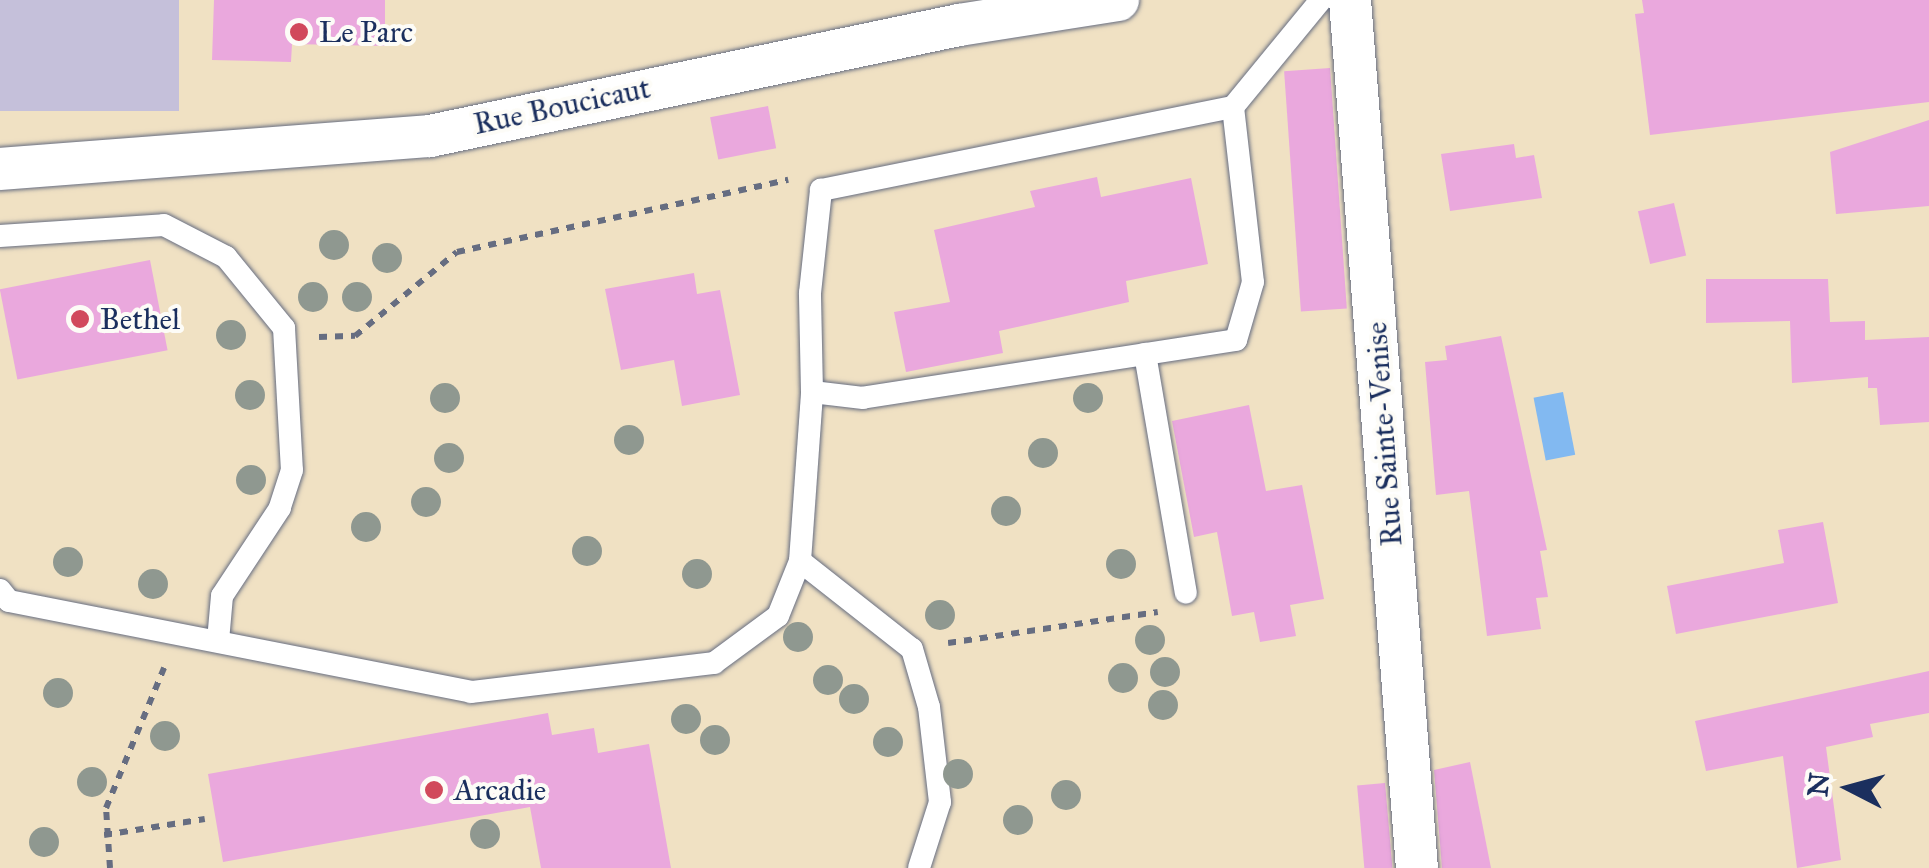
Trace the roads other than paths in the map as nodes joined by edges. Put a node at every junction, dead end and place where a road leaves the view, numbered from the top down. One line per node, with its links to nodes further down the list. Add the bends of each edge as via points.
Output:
1 (1118, 0): 4 (street, Rue Boucicaut)
2 (1321, 0): 5 (lane)
3 (1350, 0): 15 (street, Rue Sainte-Venise)
4 (957, 12): 6 (street, Rue Boucicaut, via 430,136)
5 (1233, 108): 8 (lane, via 1254,282 1236,340); 9 (lane, via 821,190 810,293)
6 (0, 169)
7 (0, 236): 13 (lane, via 164,225 226,257 284,328 292,470 280,508 222,596)
8 (1145, 354): 9 (lane, via 862,398); 12 (lane)
9 (812, 392): 10 (lane)
10 (800, 561): 13 (lane, via 778,616 714,663 471,692); 14 (lane, via 912,649 928,707 940,802)
11 (0, 590): 13 (lane, via 10,601)
12 (1186, 594)
13 (218, 641)
14 (919, 868)
15 (1418, 868)

